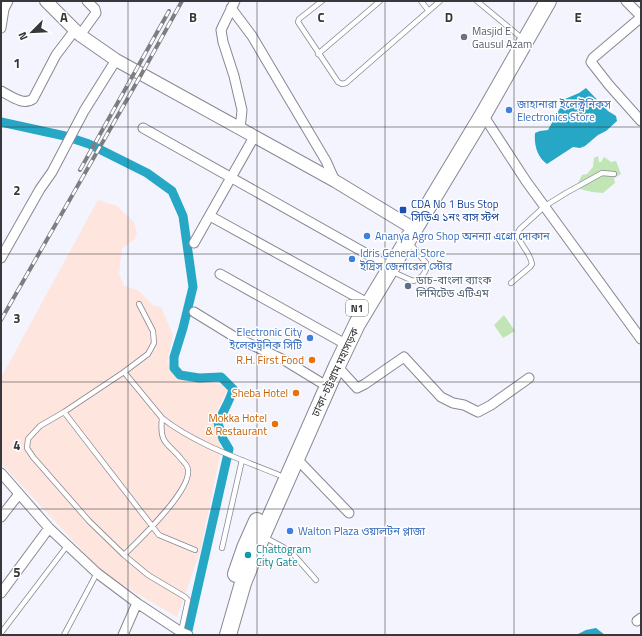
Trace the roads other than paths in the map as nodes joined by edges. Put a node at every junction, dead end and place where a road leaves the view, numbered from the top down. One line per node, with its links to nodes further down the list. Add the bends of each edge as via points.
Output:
1 (8, 1): 14 (street)
2 (46, 1): 15 (street)
3 (87, 1): 15 (street, via 96,13)
4 (322, 1): 17 (lane, via 298,22)
5 (380, 1): 17 (lane)
6 (421, 1): 13 (lane)
7 (440, 1): 13 (lane)
8 (477, 1): 16 (lane)
9 (536, 1): 16 (highway, ঢাকা-চট্টগ্রাম মহাসড়ক / N1)
10 (548, 1): 20 (highway, ঢাকা-চট্টগ্রাম মহাসড়ক / N1)
11 (626, 1): 21 (street, via 639,14 639,19 591,62)
12 (233, 5): 23 (street, via 221,30 242,110); 27 (street, via 326,160)
13 (428, 10): 17 (lane, via 346,83 338,82)
14 (1, 28)
15 (77, 32): 18 (street); 19 (street, via 56,55 34,99 23,102)
16 (518, 34): 30 (highway, ঢাকা-চট্টগ্রাম মহাসড়ক / N1, via 476,112)
17 (318, 54)
18 (116, 60): 23 (street); 33 (street, via 75,126 52,172)
19 (1, 91)
20 (483, 115): 28 (street); 31 (highway, ঢাকা-চট্টগ্রাম মহাসড়ক / N1)
21 (641, 121)
22 (142, 128): 26 (street)
23 (240, 129): 24 (street)
24 (254, 137): 26 (street); 27 (street)
25 (614, 174): 28 (lane, via 602,173)
26 (232, 178): 29 (street); 34 (street)
27 (335, 182): 30 (street)
28 (545, 206): 36 (lane, via 517,234 531,257 532,264); 40 (street)
29 (210, 216): 32 (street); 37 (street)
30 (406, 224): 34 (highway, ঢাকা-চট্টগ্রাম মহাসড়ক / N1)
31 (408, 241): 34 (highway, ঢাকা-চট্টগ্রাম মহাসড়ক / N1); 34 (lane, via 426,263 427,267 420,278 413,281)
32 (194, 243)
33 (1, 258)
34 (386, 267): 37 (highway, ঢাকা-চট্টগ্রাম মহাসড়ক / N1); 42 (highway, ঢাকা-চট্টগ্রাম মহাসড়ক / N1)
35 (220, 274): 41 (street)
36 (511, 283)
37 (362, 300): 41 (highway, ঢাকা-চট্টগ্রাম মহাসড়ক / N1)
38 (139, 304): 43 (lane, via 153,330 154,343 148,354)
39 (194, 312): 45 (street, via 233,336 284,360)
40 (641, 339)
41 (340, 341): 45 (highway, ঢাকা-চট্টগ্রাম মহাসড়ক / N1)
42 (337, 366): 44 (street, via 357,388 404,357 441,397 478,412); 49 (highway, ঢাকা-চট্টগ্রাম মহাসড়ক / N1)
43 (124, 372): 46 (lane); 47 (lane)
44 (529, 378)
45 (320, 382): 49 (highway, ঢাকা-চট্টগ্রাম মহাসড়ক / N1)
46 (64, 412): 54 (lane); 60 (lane, via 40,426 28,439 28,448 89,521)
47 (162, 418): 48 (lane, via 175,428); 54 (lane, via 161,431 165,442 183,460 188,470 176,500)
48 (242, 460): 49 (lane); 58 (lane)
49 (287, 467): 52 (street); 56 (highway, ঢাকা-চট্টগ্রাম মহাসড়ক / N1); 69 (highway, ঢাকা-চট্টগ্রাম মহাসড়ক / N1, via 245,548)
50 (1, 473): 51 (street)
51 (19, 494): 53 (street); 55 (street)
52 (349, 513)
53 (1, 517)
54 (151, 527): 59 (lane, via 159,535); 60 (lane)
55 (49, 528): 57 (street); 63 (street)
56 (262, 536): 62 (lane, via 293,554); 70 (highway, ঢাকা-চট্টগ্রাম মহাসড়ক / N1, via 243,583)
57 (67, 546): 61 (street); 65 (lane)
58 (222, 548)
59 (195, 550)
60 (124, 555): 66 (lane, via 148,575 185,596 188,603)
61 (97, 573): 64 (street); 67 (lane)
62 (316, 580)
63 (1, 593)
64 (137, 602): 66 (street); 68 (street)
65 (1, 633)
66 (183, 633)
67 (64, 635)
68 (123, 635)
69 (218, 635)
70 (228, 635)

